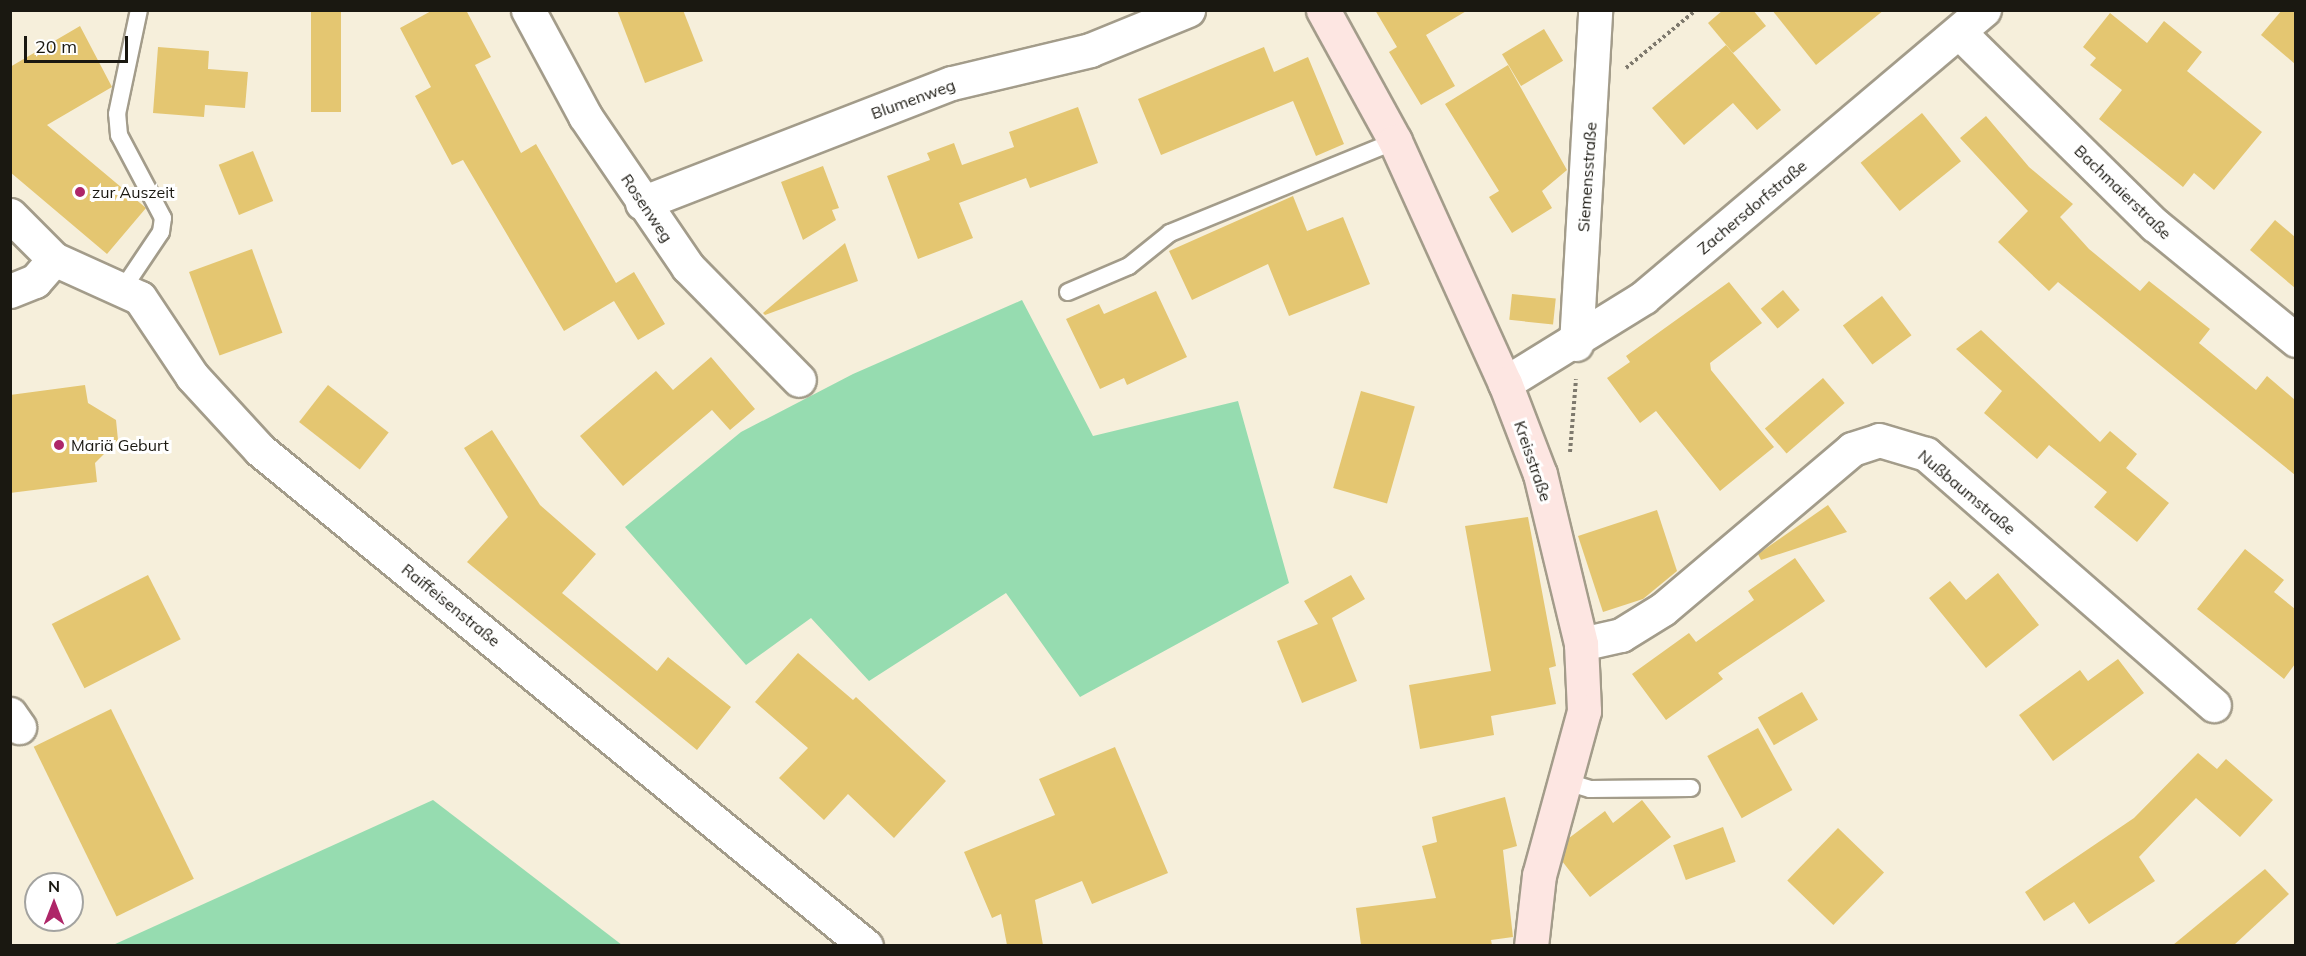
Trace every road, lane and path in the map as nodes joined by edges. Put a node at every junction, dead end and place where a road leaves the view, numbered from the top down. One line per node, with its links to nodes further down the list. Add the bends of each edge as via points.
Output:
1 (139, 10): 14 (lane, via 117,114 119,135 162,218 161,232)
2 (528, 10): 11 (street, Rosenweg, via 585,116)
3 (1188, 10): 11 (street, Blumenweg, via 1090,50 952,83)
4 (1323, 10): 10 (street, Kreisstraße)
5 (1595, 10): 9 (street, Siemensstraße)
6 (1696, 10): 9 (path)
7 (1984, 10): 8 (street, Zachersdorfstraße)
8 (1960, 33): 17 (street, Bachmaierstraße, via 2155,225); 18 (street, Zachersdorfstraße, via 1644,297)
9 (1593, 94): 18 (street, Siemensstraße)
10 (1395, 141): 16 (lane, via 1170,233 1129,266); 20 (street, Kreisstraße)
11 (642, 202): 19 (street, Rosenweg, via 688,267)
12 (10, 215): 13 (street, Raiffeisenstraße)
13 (54, 259): 14 (street, Raiffeisenstraße, via 88,277); 15 (street, via 35,281)
14 (124, 287): 26 (street, Raiffeisenstraße, via 155,313 192,376 260,450)
15 (10, 291)
16 (1068, 291)
17 (2295, 340)
18 (1576, 344): 20 (street, Zachersdorfstraße); 21 (path)
19 (799, 381)
20 (1505, 383): 22 (street, Kreisstraße, via 1540,474)
21 (1570, 456)
22 (1581, 644): 23 (street, Nußbaumstraße, via 1621,635 1663,609 1852,449 1878,440 1926,454); 24 (street, Kreisstraße, via 1584,711)
23 (2214, 705)
24 (1567, 782): 25 (lane, via 1590,789); 27 (street, Kreisstraße, via 1539,875)
25 (1691, 788)
26 (866, 945)
27 (1531, 945)

